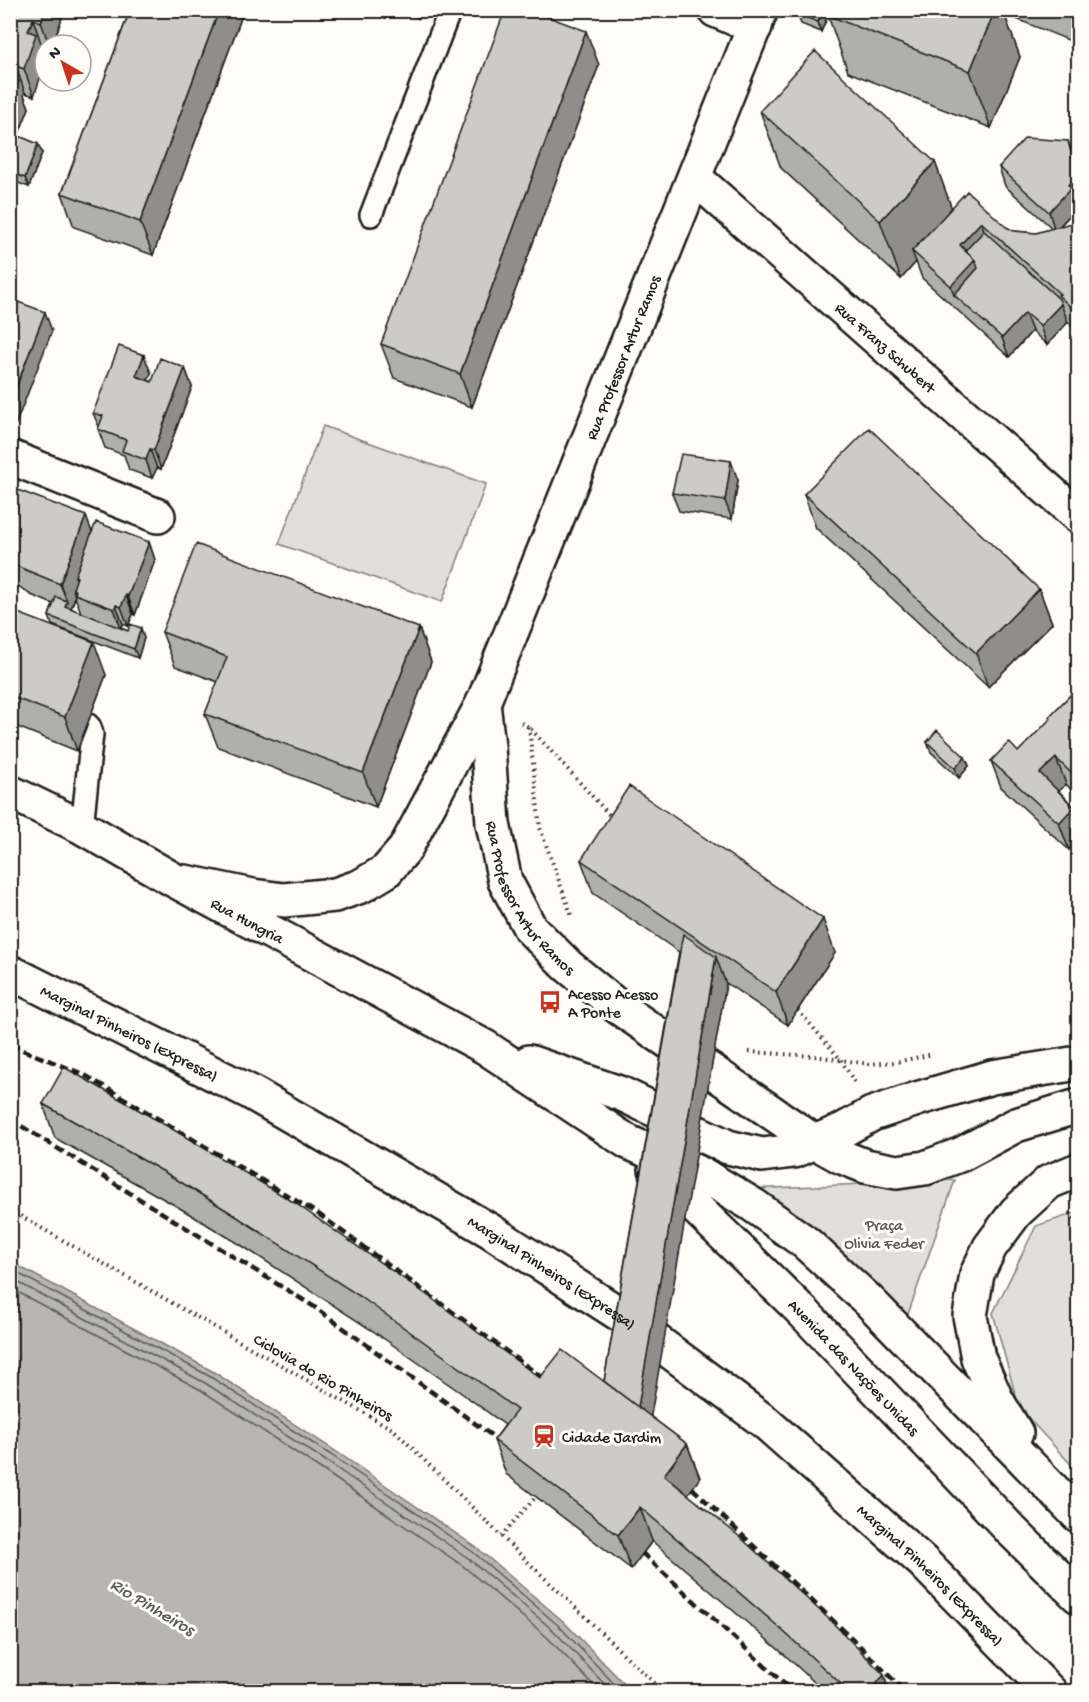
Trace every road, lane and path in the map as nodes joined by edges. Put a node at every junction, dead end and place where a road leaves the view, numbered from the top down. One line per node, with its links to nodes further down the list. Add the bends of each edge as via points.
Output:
1 (450, 10): 5 (lane)
2 (715, 10): 3 (main road)
3 (758, 19): 4 (main road, Rua Professor Artur Ramos)
4 (695, 178): 8 (main road, Rua Franz Schubert); 9 (main road, Rua Professor Artur Ramos)
5 (371, 214)
6 (10, 457): 7 (main road)
7 (158, 516)
8 (1078, 516)
9 (483, 703): 14 (main road, Rua Professor Artur Ramos, via 405,849 386,871 362,886 335,896 284,900); 23 (main road, Rua Professor Artur Ramos, via 493,824 505,881 530,928 568,966 618,1006)
10 (87, 724): 13 (lane, via 92,734)
11 (10, 792): 13 (main road, Rua Hungria)
12 (614, 821): 15 (path, via 529,727 540,828)
13 (82, 827): 14 (main road, Rua Hungria)
14 (174, 880): 17 (main road, Rua Hungria)
15 (576, 928)
16 (10, 972): 32 (main road, Marginal Pinheiros (Expressa), via 250,1092 489,1230 624,1317 765,1422 923,1563)
17 (485, 1047): 22 (main road, Avenida das Nações Unidas); 23 (main road, via 622,1094 728,1147 762,1155 794,1151)
18 (740, 1051): 19 (path, via 869,1064)
19 (934, 1053)
20 (1078, 1063): 23 (main road, via 992,1077 920,1098 872,1114)
21 (1078, 1106): 23 (main road, Rua Professor Artur Ramos, via 1016,1125 962,1154 925,1168 897,1172 865,1166)
22 (628, 1142): 26 (main road, Avenida das Nações Unidas, via 705,1176 806,1243); 30 (main road, Avenida das Nações Unidas, via 803,1312)
23 (814, 1142)
24 (1078, 1170): 26 (main road, via 1049,1182 1016,1212 990,1247 976,1274 970,1316 978,1358 996,1399)
25 (10, 1210): 29 (path, Ciclovia do Rio Pinheiros, via 394,1430)
26 (1046, 1480): 28 (main road, Avenida das Nações Unidas)
27 (536, 1497): 29 (path)
28 (1078, 1515)
29 (501, 1536): 31 (path, Ciclovia do Rio Pinheiros)
30 (1078, 1596)
31 (663, 1692)
32 (1050, 1692)

